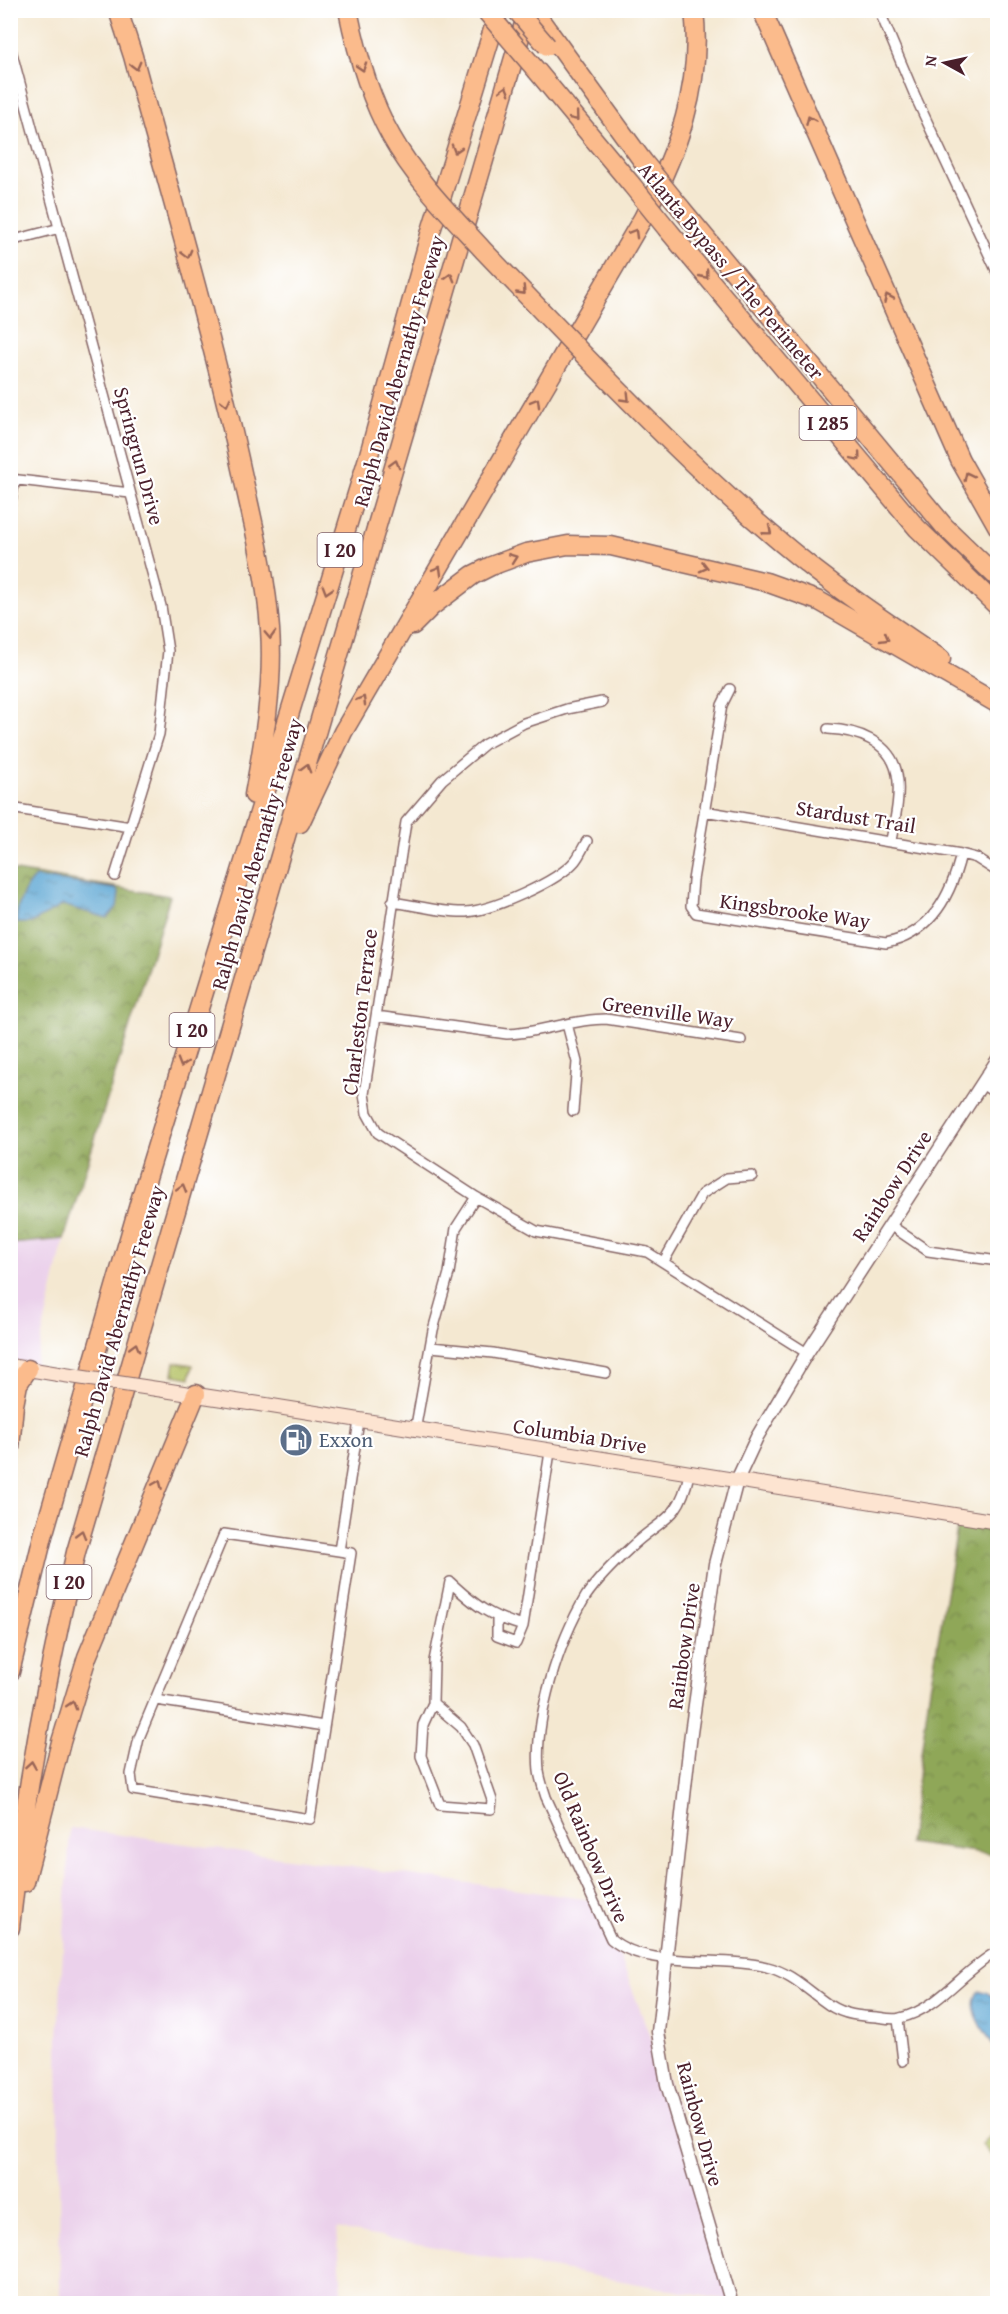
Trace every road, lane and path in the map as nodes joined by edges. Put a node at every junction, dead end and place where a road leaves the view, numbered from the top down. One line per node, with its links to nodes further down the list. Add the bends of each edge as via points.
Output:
1 (118, 10): 33 (highway, one-way to 33, via 225,398 262,563 271,669 267,722)
2 (348, 10): 23 (highway, one-way to 23, bridge, via 370,93 391,137 449,214 700,471 761,525 835,585)
3 (528, 10): 40 (highway, Ralph David Abernathy Freeway / I 20, one-way to 3)
4 (533, 10): 9 (highway)
5 (694, 10): 21 (highway, one-way to 5, via 667,171 686,120 694,83 698,40)
6 (762, 10): 18 (highway, one-way to 6, via 960,460)
7 (879, 10): 14 (street)
8 (499, 11): 9 (highway, bridge); 20 (highway, Atlanta Bypass / The Perimeter / I 285, one-way to 20, bridge, via 537,71 917,528); 33 (highway, Ralph David Abernathy Freeway / I 20, one-way to 33)
9 (549, 40): 19 (highway, Atlanta Bypass / The Perimeter / I 285, bridge, via 680,207 944,526)
10 (10, 46): 11 (street, Springrun Drive)
11 (12, 61): 12 (street, Springrun Drive)
12 (60, 228): 13 (street); 16 (street, Springrun Drive)
13 (10, 241)
14 (998, 274)
15 (13, 479): 16 (street); 17 (street)
16 (130, 493): 29 (street, Springrun Drive, via 161,606 168,651 159,734)
17 (10, 506)
18 (998, 526)
19 (998, 578)
20 (998, 607)
21 (387, 657): 25 (highway, one-way to 25, via 432,606 490,566 526,553 568,545 610,546 766,582 819,601); 40 (highway, one-way to 21, via 288,852 315,786)
22 (730, 689): 28 (street, Kingsbrooke Way, via 722,705)
23 (998, 696)
24 (602, 702): 36 (street, Charleston Terrace, via 524,723 485,744 442,780 406,822)
25 (998, 704)
26 (828, 729): 30 (street, via 858,733 879,744 890,757 898,775)
27 (10, 807): 29 (street)
28 (704, 811): 30 (street, Stardust Trail); 32 (street, Kingsbrooke Way, via 691,906 696,913 717,919 886,943 906,939 941,904 954,880)
29 (131, 827): 35 (street, Springrun Drive)
30 (891, 840): 32 (street, Stardust Trail)
31 (587, 841): 36 (street, via 575,861 538,887 481,909 450,911)
32 (961, 854): 34 (street, Stardust Trail)
33 (242, 866): 68 (highway, Ralph David Abernathy Freeway / I 20, one-way to 68, via 84,1391)
34 (998, 872)
35 (115, 876)
36 (392, 902): 37 (street, Charleston Terrace)
37 (376, 1016): 38 (street, Greenville Way, via 507,1034); 45 (street, Charleston Terrace, via 364,1094)
38 (567, 1024): 39 (street, Greenville Way, via 606,1018); 44 (street, via 577,1062)
39 (741, 1040)
40 (224, 1046): 72 (highway, Ralph David Abernathy Freeway / I 20, one-way to 40, via 24,1806 58,1627 114,1418)
41 (998, 1059): 42 (street, Rainbow Drive)
42 (982, 1084): 43 (street); 49 (street, Rainbow Drive)
43 (998, 1095)
44 (573, 1111)
45 (372, 1126): 46 (street); 48 (street, Charleston Terrace)
46 (364, 1135)
47 (752, 1176): 50 (street, via 727,1178 702,1194)
48 (476, 1197): 50 (street, Charleston Terrace, via 536,1230 646,1252); 52 (street, via 456,1228)
49 (890, 1225): 51 (street, via 928,1251); 53 (street, Rainbow Drive)
50 (663, 1261): 53 (street, Charleston Terrace)
51 (998, 1261)
52 (431, 1347): 55 (street); 59 (street)
53 (807, 1353): 63 (street, Rainbow Drive, via 760,1431)
54 (19, 1368): 56 (main road, Columbia Drive, bridge); 57 (highway)
55 (606, 1372)
56 (196, 1394): 58 (main road, Columbia Drive); 73 (highway, one-way to 56, via 61,1742 87,1657)
57 (12, 1402): 60 (highway)
58 (359, 1421): 59 (main road, Columbia Drive); 65 (street)
59 (415, 1431): 61 (main road, Columbia Drive)
60 (10, 1448)
61 (550, 1452): 62 (main road, Columbia Drive); 67 (street)
62 (689, 1474): 63 (main road, Columbia Drive); 75 (street, Old Rainbow Drive, via 685,1497 678,1509 630,1548 588,1594 577,1613 550,1686 538,1749 546,1797 611,1939 622,1948)
63 (737, 1480): 64 (main road, Columbia Drive); 75 (street, Rainbow Drive, via 707,1610)
64 (998, 1522)
65 (339, 1551): 69 (street, via 224,1534); 71 (street, via 351,1553)
66 (497, 1618): 67 (street); 67 (street, via 497,1636 516,1643); 70 (street, via 480,1610 450,1582 434,1661)
67 (523, 1626)
68 (10, 1672)
69 (156, 1700): 71 (street); 71 (street, via 139,1738 131,1774 130,1785 138,1793 310,1819)
70 (433, 1703): 70 (street, via 423,1725 421,1756 440,1805 491,1809 492,1800 473,1745 461,1727)
71 (324, 1726)
72 (10, 1928)
73 (10, 1945)
74 (998, 1951): 76 (street, via 939,1998)
75 (665, 1957): 76 (street, Old Rainbow Drive, via 765,1966 795,1979 831,2006 853,2015); 78 (street, Rainbow Drive, via 658,2032 662,2057)
76 (898, 2019): 77 (street)
77 (903, 2061)
78 (732, 2304)

